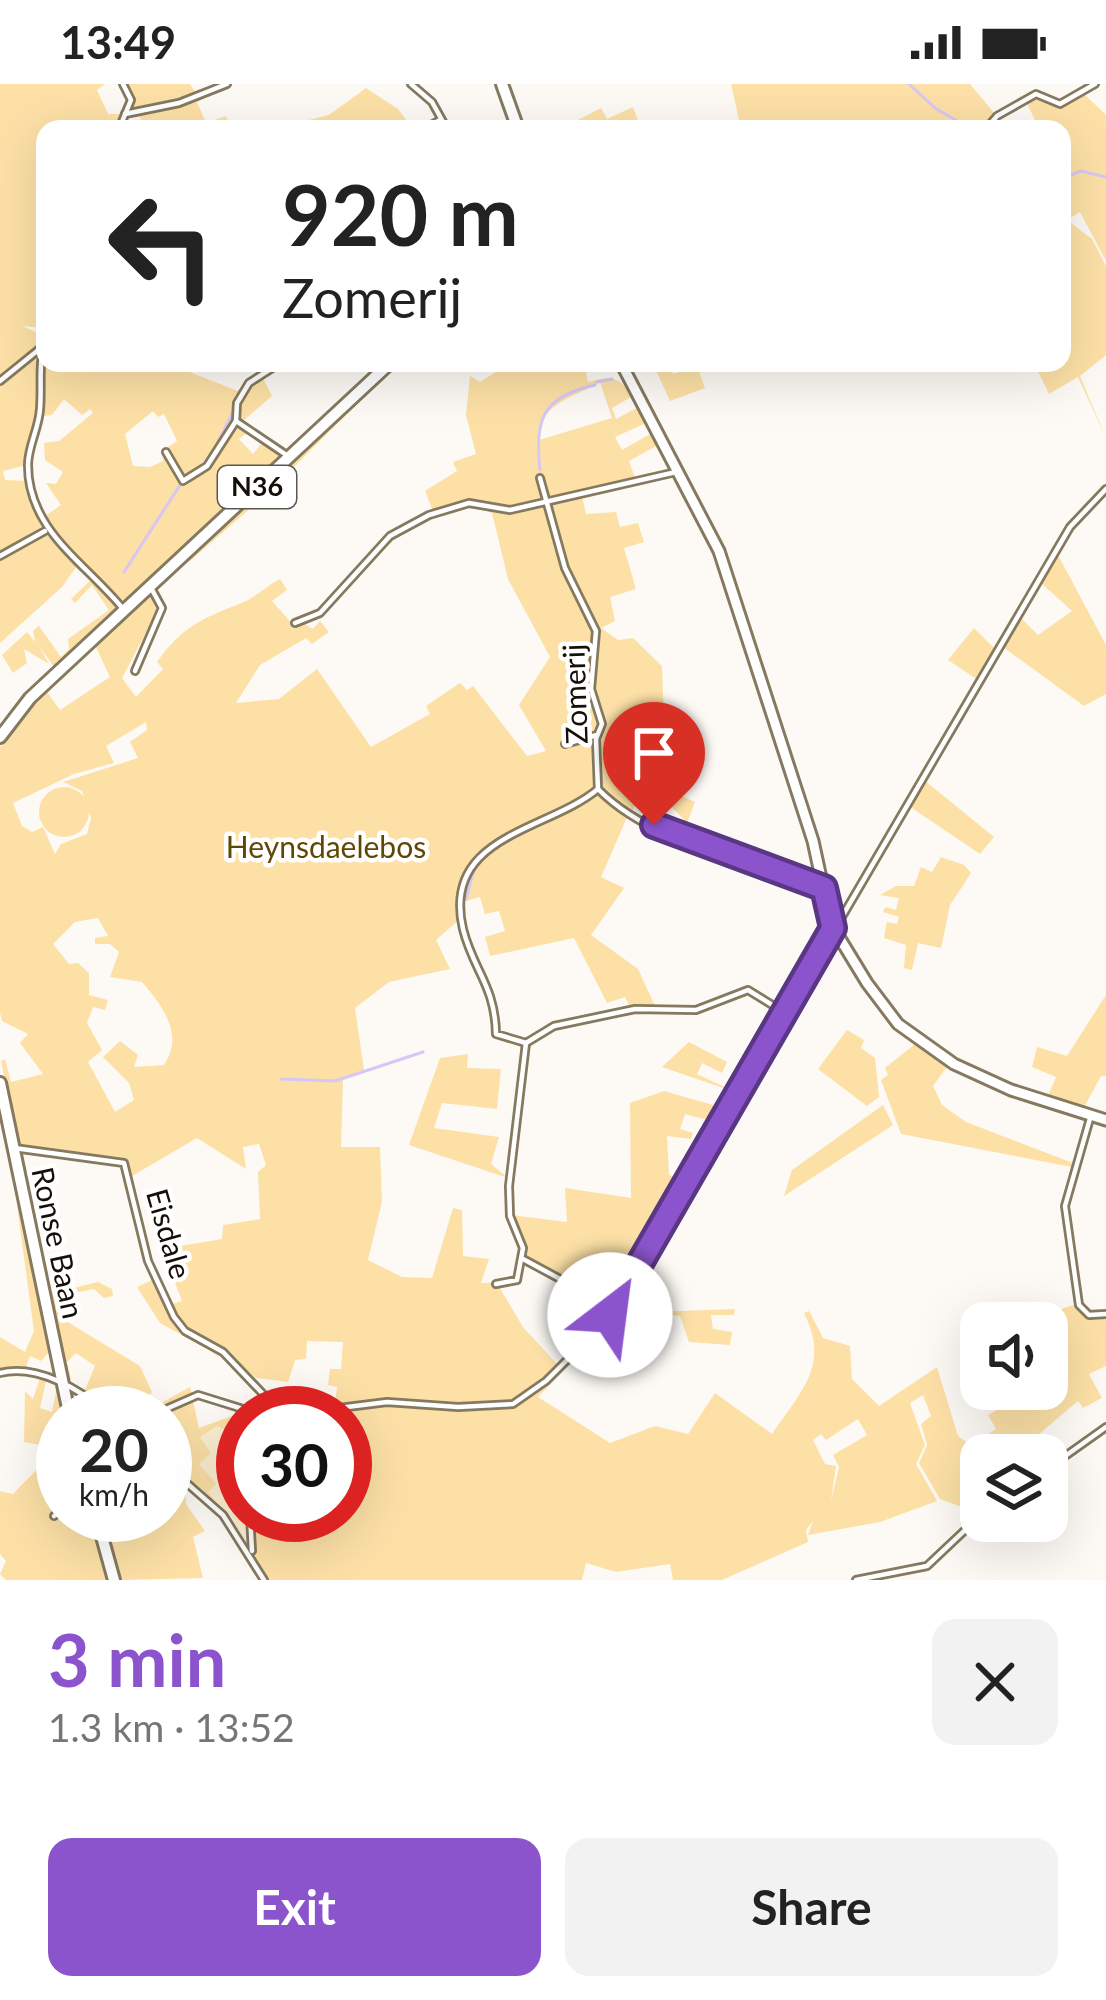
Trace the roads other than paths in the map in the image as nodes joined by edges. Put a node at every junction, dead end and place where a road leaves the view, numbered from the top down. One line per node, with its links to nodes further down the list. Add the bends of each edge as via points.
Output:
1 (123, 84): 6 (street, via 131,100)
2 (227, 84): 6 (street)
3 (411, 84): 8 (street)
4 (502, 84): 9 (main road)
5 (1095, 84): 10 (street, via 1060,104 1036,94)
6 (125, 114): 7 (street)
7 (123, 120)
8 (440, 120)
9 (515, 120)
10 (994, 120)
11 (36, 352): 16 (street)
12 (42, 372): 24 (street, via 28,463)
13 (266, 372): 17 (street, via 249,383)
14 (381, 372): 19 (main road, N36)
15 (626, 372): 20 (street)
16 (0, 381)
17 (236, 421): 18 (street, via 190,480); 19 (street)
18 (166, 452)
19 (290, 458): 26 (main road, N36)
20 (676, 472): 23 (street); 34 (street, via 726,571)
21 (540, 478): 23 (street, Zomerij)
22 (1106, 489): 35 (street, via 1075,519)
23 (546, 503): 28 (street, via 496,512 469,502 417,520 390,536 320,614); 30 (street, Zomerij, via 595,629)
24 (45, 531): 25 (street); 27 (street)
25 (0, 556)
26 (150, 586): 27 (main road, N36); 29 (street, via 162,608)
27 (124, 610): 31 (main road, N36)
28 (295, 623)
29 (135, 670)
30 (597, 735): 32 (street); 33 (street, Zomerij)
31 (0, 737)
32 (565, 744)
33 (598, 790): 34 (street, via 710,850); 37 (street, via 485,850 467,879 463,928 490,989 495,1032)
34 (824, 888): 35 (street)
35 (833, 928): 36 (street); 39 (street, via 884,1009 920,1042 995,1084)
36 (787, 1013): 37 (street, via 748,990 693,1010 635,1009 554,1026); 44 (street)
37 (526, 1043): 42 (street, via 509,1186)
38 (0, 1083): 41 (main road, Ronse Baan)
39 (1091, 1115): 40 (street); 45 (street, via 1066,1218 1079,1305 1091,1316)
40 (1106, 1120)
41 (14, 1148): 47 (main road, Ronse Baan); 49 (street, Eisdale, via 128,1167 148,1261 177,1322 224,1352)
42 (524, 1259): 43 (street, via 517,1280); 44 (street)
43 (496, 1284)
44 (612, 1307): 50 (street, via 555,1373 516,1403)
45 (1106, 1314)
46 (0, 1373): 47 (street, via 28,1371)
47 (62, 1384): 48 (street)
48 (68, 1386)
49 (256, 1386)
50 (372, 1404)
51 (1106, 1427): 52 (street)
52 (1068, 1454)
53 (192, 1488): 57 (street)
54 (960, 1536): 58 (street)
55 (103, 1542): 60 (main road)
56 (252, 1542): 57 (street)
57 (253, 1557): 61 (street)
58 (921, 1568): 59 (street); 62 (street)
59 (920, 1578)
60 (114, 1580)
61 (264, 1580)
62 (856, 1580)

